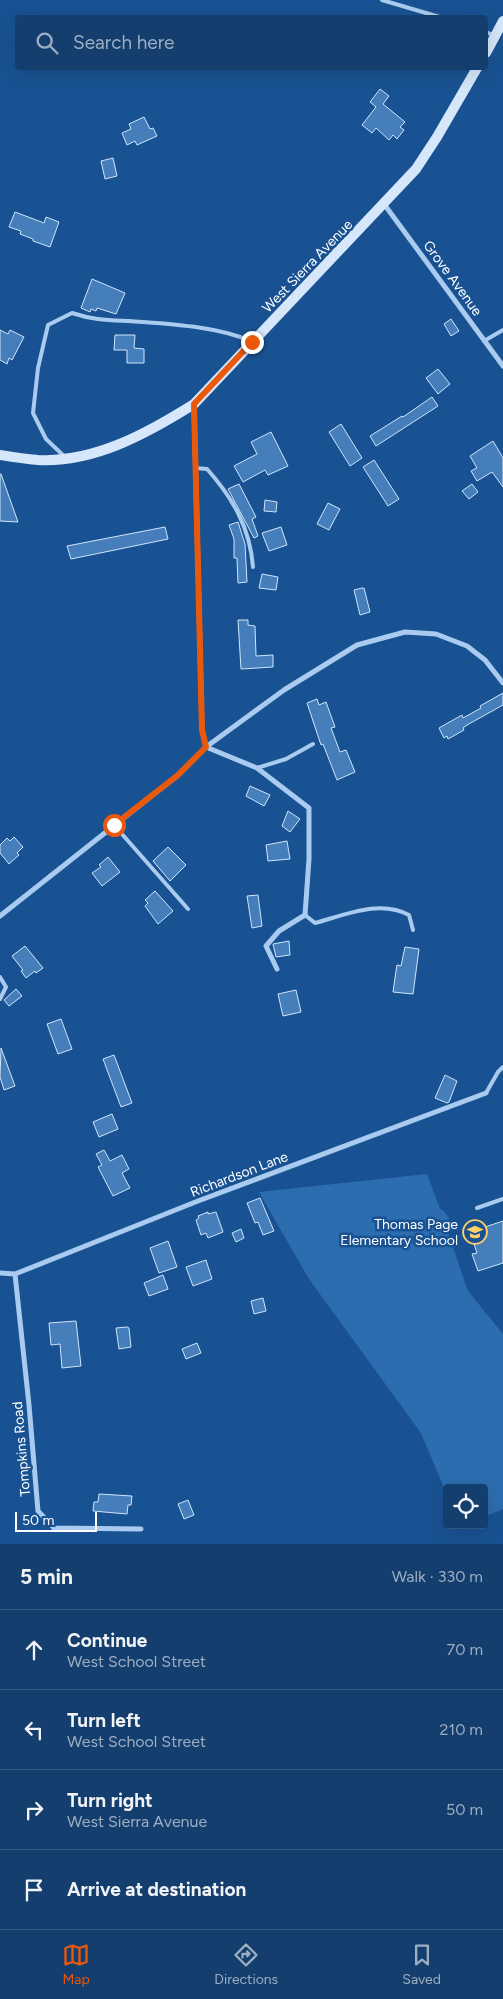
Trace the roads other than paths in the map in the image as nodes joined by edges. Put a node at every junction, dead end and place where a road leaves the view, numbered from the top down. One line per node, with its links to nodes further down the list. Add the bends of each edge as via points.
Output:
1 (382, 0): 2 (lane)
2 (433, 15)
3 (503, 21): 4 (main road)
4 (490, 34)
5 (476, 70): 6 (main road, West Sierra Avenue, via 416,170)
6 (384, 204): 8 (street, Grove Avenue); 9 (main road, West Sierra Avenue)
7 (503, 330): 8 (lane)
8 (484, 341): 10 (street, Grove Avenue)
9 (252, 342): 11 (main road, West Sierra Avenue); 13 (lane, via 234,334 167,324 92,319 72,313 48,325 38,368 33,413 46,440)
10 (503, 366)
11 (194, 404): 13 (main road, West Sierra Avenue, via 133,438 97,452); 14 (street)
12 (0, 455): 13 (main road, West Sierra Avenue, via 38,460)
13 (67, 458)
14 (195, 468): 15 (lane, via 207,470 232,503 251,545); 18 (street, via 202,730)
15 (253, 567)
16 (503, 683): 18 (street, via 485,660 467,646 436,634 405,632 357,646 284,690)
17 (313, 744): 19 (lane, via 286,759)
18 (206, 747): 19 (street); 20 (street, via 178,775)
19 (257, 768): 22 (street, via 309,808)
20 (114, 825): 21 (lane); 23 (street)
21 (188, 908)
22 (305, 915): 24 (lane, via 315,923 381,907 398,909 409,914); 25 (street, via 279,931 266,946)
23 (0, 916)
24 (413, 930)
25 (276, 969)
26 (0, 977): 27 (lane, via 6,987)
27 (0, 999)
28 (503, 1067): 29 (lane)
29 (486, 1094): 33 (street, Richardson Lane, via 198,1201)
30 (503, 1199): 31 (lane)
31 (477, 1208)
32 (0, 1273): 33 (street, Richardson Lane)
33 (15, 1274): 34 (street, Tompkins Road, via 38,1511 54,1528)
34 (141, 1529)

